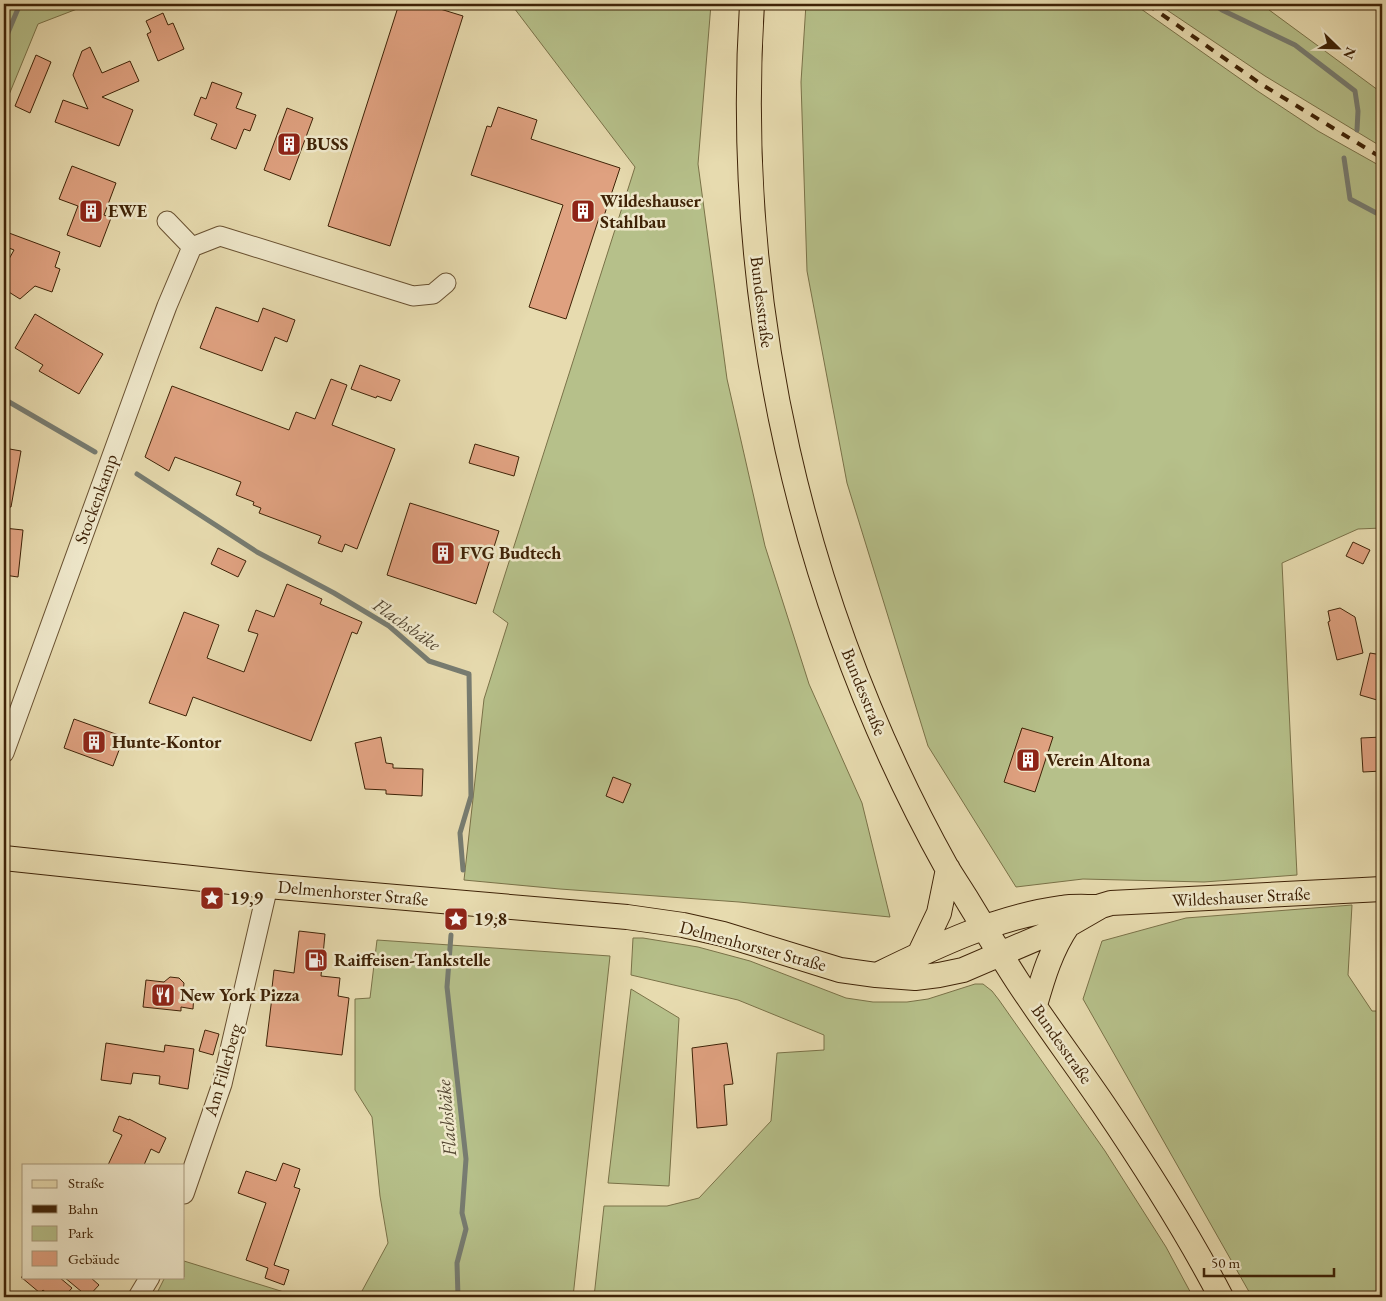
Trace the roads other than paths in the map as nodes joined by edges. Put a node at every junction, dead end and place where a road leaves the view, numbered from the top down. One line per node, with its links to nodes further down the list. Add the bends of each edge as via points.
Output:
1 (752, 4): 7 (main road, Bundesstraße, via 748,120 756,253 763,320 788,453 804,519 846,647 898,772)
2 (167, 221): 3 (street)
3 (192, 247): 4 (street, via 220,236 412,296 433,294); 5 (street, Stockenkamp, via 145,364)
4 (446, 283)
5 (4, 753)
6 (4, 858): 8 (main road, Delmenhorster Straße)
7 (948, 870): 12 (main road, Bundesstraße); 13 (main road, via 939,913)
8 (268, 886): 15 (main road, Delmenhorster Straße, via 627,917 723,934 840,970); 17 (street, Am Fillerberg, via 222,1084)
9 (1382, 889): 10 (main road, Wildeshauser Straße)
10 (1101, 906): 11 (main road, Wildeshauser Straße); 12 (main road, Wildeshauser Straße, via 1062,908 1020,916)
11 (1068, 925): 14 (main road, Wildeshauser Straße); 16 (main road, via 1046,967)
12 (984, 928): 13 (main road); 14 (main road, Bundesstraße)
13 (919, 955): 15 (main road)
14 (1001, 955): 15 (main road, Delmenhorster Straße, via 963,970 939,975 915,978); 16 (main road, Bundesstraße)
15 (876, 975)
16 (1035, 1005): 20 (main road, Bundesstraße, via 1153,1180)
17 (185, 1191)
18 (149, 1278): 19 (street)
19 (138, 1297)
20 (1221, 1297)

